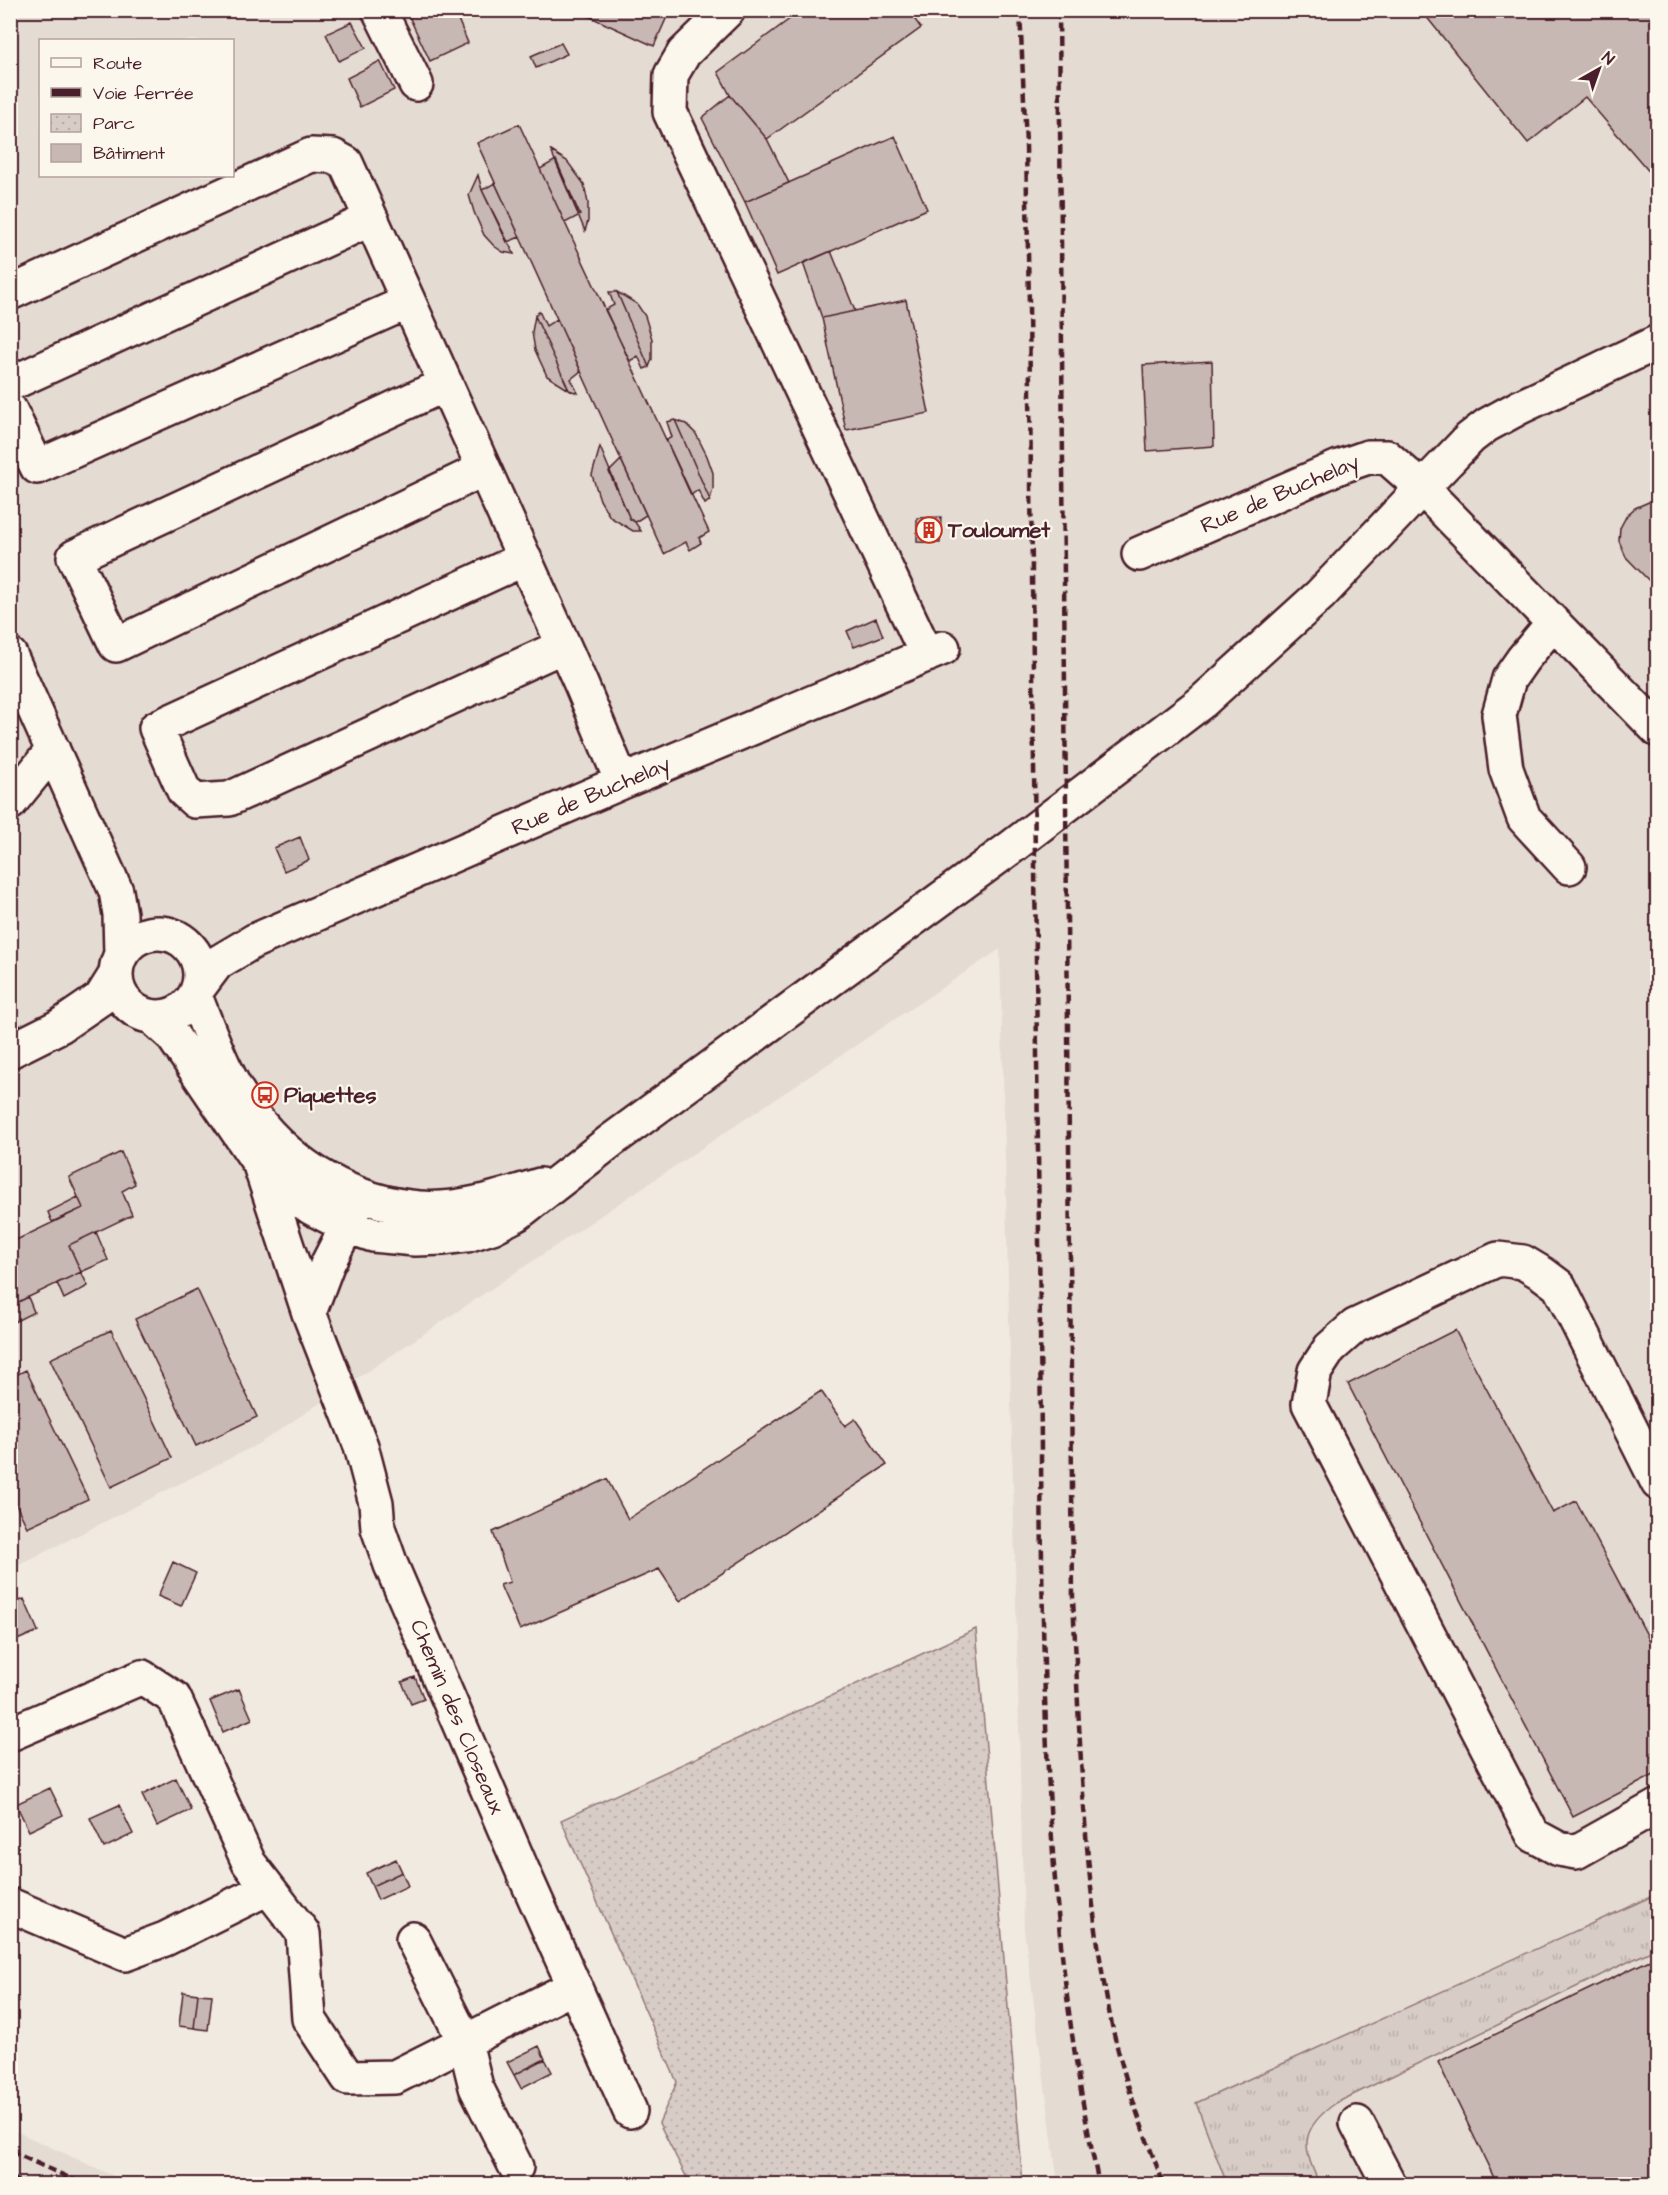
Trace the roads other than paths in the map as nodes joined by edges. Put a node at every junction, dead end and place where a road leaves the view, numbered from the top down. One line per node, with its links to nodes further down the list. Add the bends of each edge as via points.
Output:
1 (379, 10): 3 (street)
2 (728, 10): 21 (street, Rue de Buchelay, via 684,53 671,75 670,112 935,652)
3 (416, 84)
4 (371, 219): 5 (street, via 346,163 333,156 311,155); 6 (street); 8 (street)
5 (10, 293)
6 (408, 302): 9 (street); 10 (street, via 37,467)
7 (1658, 342): 12 (street, via 1487,425)
8 (10, 384)
9 (446, 384): 11 (street); 11 (street, via 74,557 116,645)
10 (10, 410)
11 (484, 469): 14 (street)
12 (1422, 488): 13 (street, Rue de Buchelay, via 1387,457 1362,459); 15 (street, Rue de Buchelay); 33 (street, via 1320,595 1202,702)
13 (1139, 554)
14 (524, 559): 16 (street); 16 (street, via 156,728 184,791 195,801 229,799)
15 (1553, 623): 18 (street, Rue de Buchelay); 23 (street, via 1509,679 1499,715 1506,769 1524,818)
16 (563, 646): 21 (street)
17 (10, 655): 19 (street)
18 (1658, 730)
19 (53, 750): 20 (street); 22 (street); 24 (street)
20 (10, 770)
21 (622, 782): 26 (street, Rue de Buchelay)
22 (10, 803)
23 (1569, 867)
24 (116, 891): 25 (street, via 138,912); 27 (street, via 120,914)
25 (179, 939): 26 (street, Rue de Buchelay, via 216,952); 27 (street, via 165,933 144,935 135,940); 28 (street, via 196,957 200,977)
26 (241, 947): 28 (street, Rue de Buchelay, via 217,963)
27 (118, 964): 29 (street, via 120,994 125,1003); 30 (street, via 101,998)
28 (197, 992): 29 (street, via 172,1016); 34 (street, via 222,1061 252,1114 296,1160 321,1178)
29 (147, 1016): 30 (street, via 120,1011); 32 (street, via 177,1042)
30 (60, 1026): 31 (street)
31 (10, 1051)
32 (259, 1163): 35 (street, via 284,1189); 36 (street, Chemin des Closeaux)
33 (559, 1180): 34 (street, via 486,1202 452,1206 421,1208); 35 (street, via 517,1214 467,1235 416,1239 373,1235)
34 (359, 1195): 35 (street)
35 (347, 1226): 36 (street)
36 (309, 1313): 43 (street, Chemin des Closeaux, via 361,1446 376,1503 378,1528 391,1565)
37 (1658, 1483): 39 (street, via 1558,1286 1523,1262 1498,1259 1355,1326 1330,1348 1315,1371 1309,1404 1533,1835 1559,1849 1576,1852)
38 (10, 1734): 40 (street, via 142,1677 174,1698 249,1863)
39 (1658, 1806)
40 (268, 1888): 41 (street, via 165,1939 125,1954); 44 (street, via 303,1934 309,2019 348,2078 395,2077)
41 (10, 1905)
42 (413, 1939): 44 (street)
43 (575, 1986): 44 (street); 45 (street, Chemin des Closeaux)
44 (465, 2042): 47 (street, via 476,2087)
45 (630, 2111)
46 (1358, 2123): 48 (street)
47 (516, 2167)
48 (1389, 2184)

